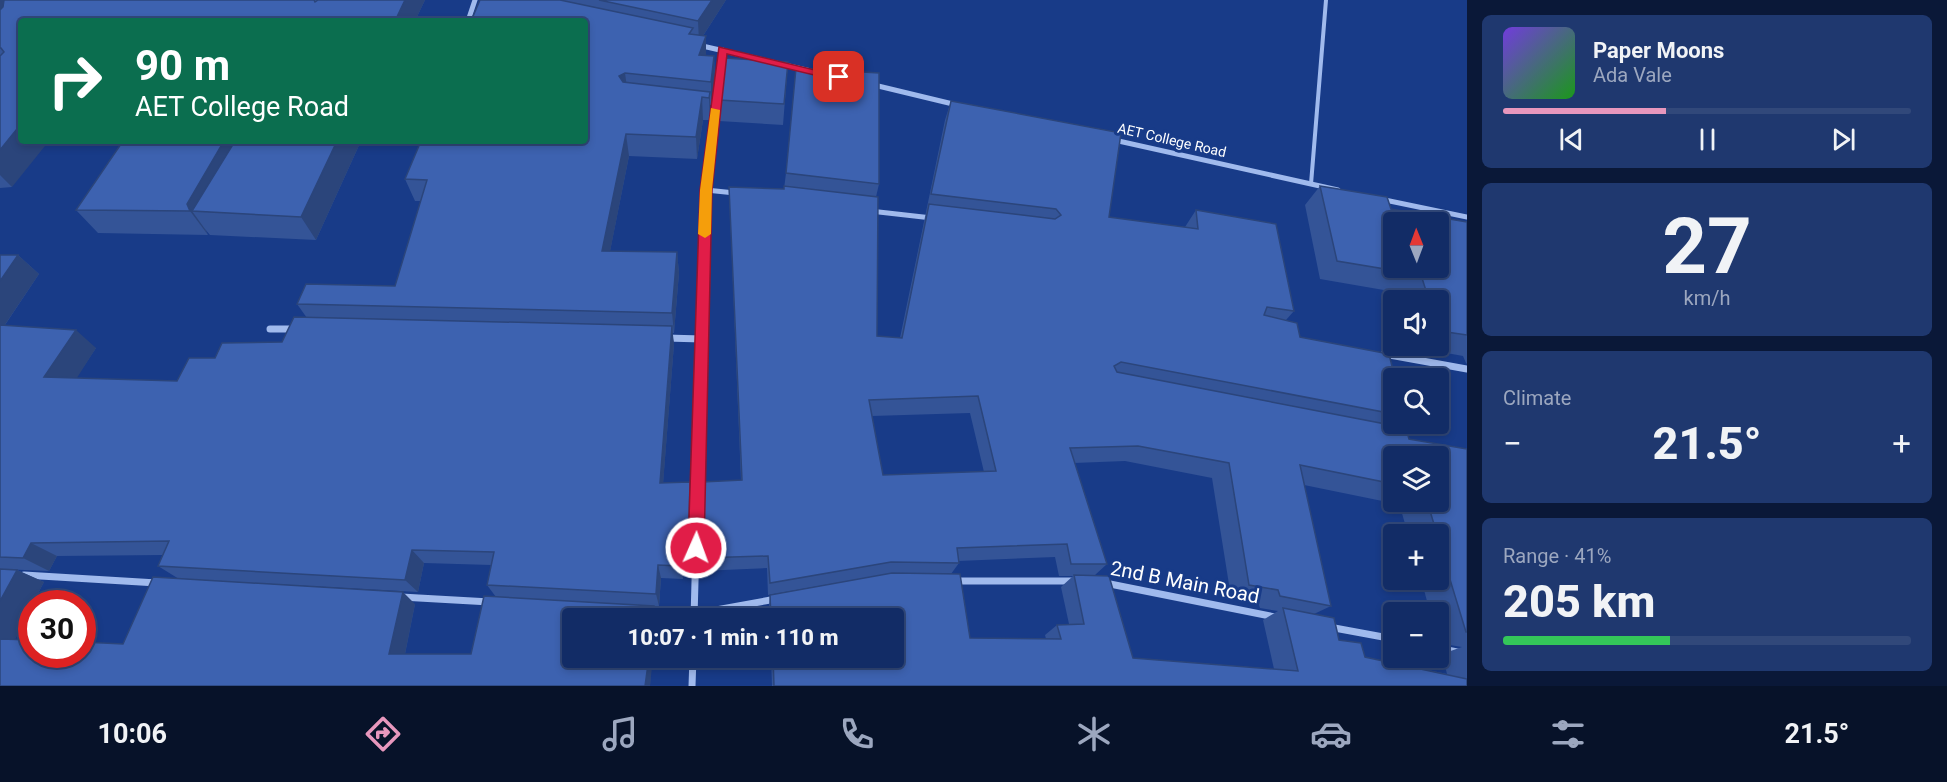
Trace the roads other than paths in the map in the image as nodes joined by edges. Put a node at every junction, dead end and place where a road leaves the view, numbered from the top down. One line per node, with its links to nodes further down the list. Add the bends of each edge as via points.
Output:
1 (475, 0): 3 (street)
2 (1326, 0): 10 (lane)
3 (469, 18)
4 (689, 43): 5 (street)
5 (723, 50): 6 (street); 11 (street, via 711,110)
6 (816, 72)
7 (862, 83): 8 (street)
8 (966, 107)
9 (1104, 138): 10 (street, AET College Road)
10 (1311, 184): 12 (street, AET College Road)
11 (706, 190): 13 (street); 21 (street)
12 (1345, 191)
13 (741, 194)
14 (1378, 198): 16 (street)
15 (859, 209): 17 (street)
16 (1467, 217)
17 (941, 219)
18 (270, 328): 19 (street)
19 (306, 329)
20 (654, 338): 21 (street)
21 (702, 339): 32 (street)
22 (1377, 352): 23 (street)
23 (1467, 369)
24 (12, 574): 28 (street)
25 (945, 581): 26 (street, 2nd B Main Road)
26 (1085, 582)
27 (1096, 582): 34 (street, 2nd B Main Road)
28 (168, 583)
29 (395, 596): 31 (street)
30 (784, 598): 33 (street)
31 (502, 603)
32 (694, 608)
33 (734, 608)
34 (1280, 618)
35 (1325, 627): 36 (street)
36 (1383, 637)
37 (1449, 650): 38 (street)
38 (1467, 654)
39 (693, 668): 40 (street)
40 (692, 686)

